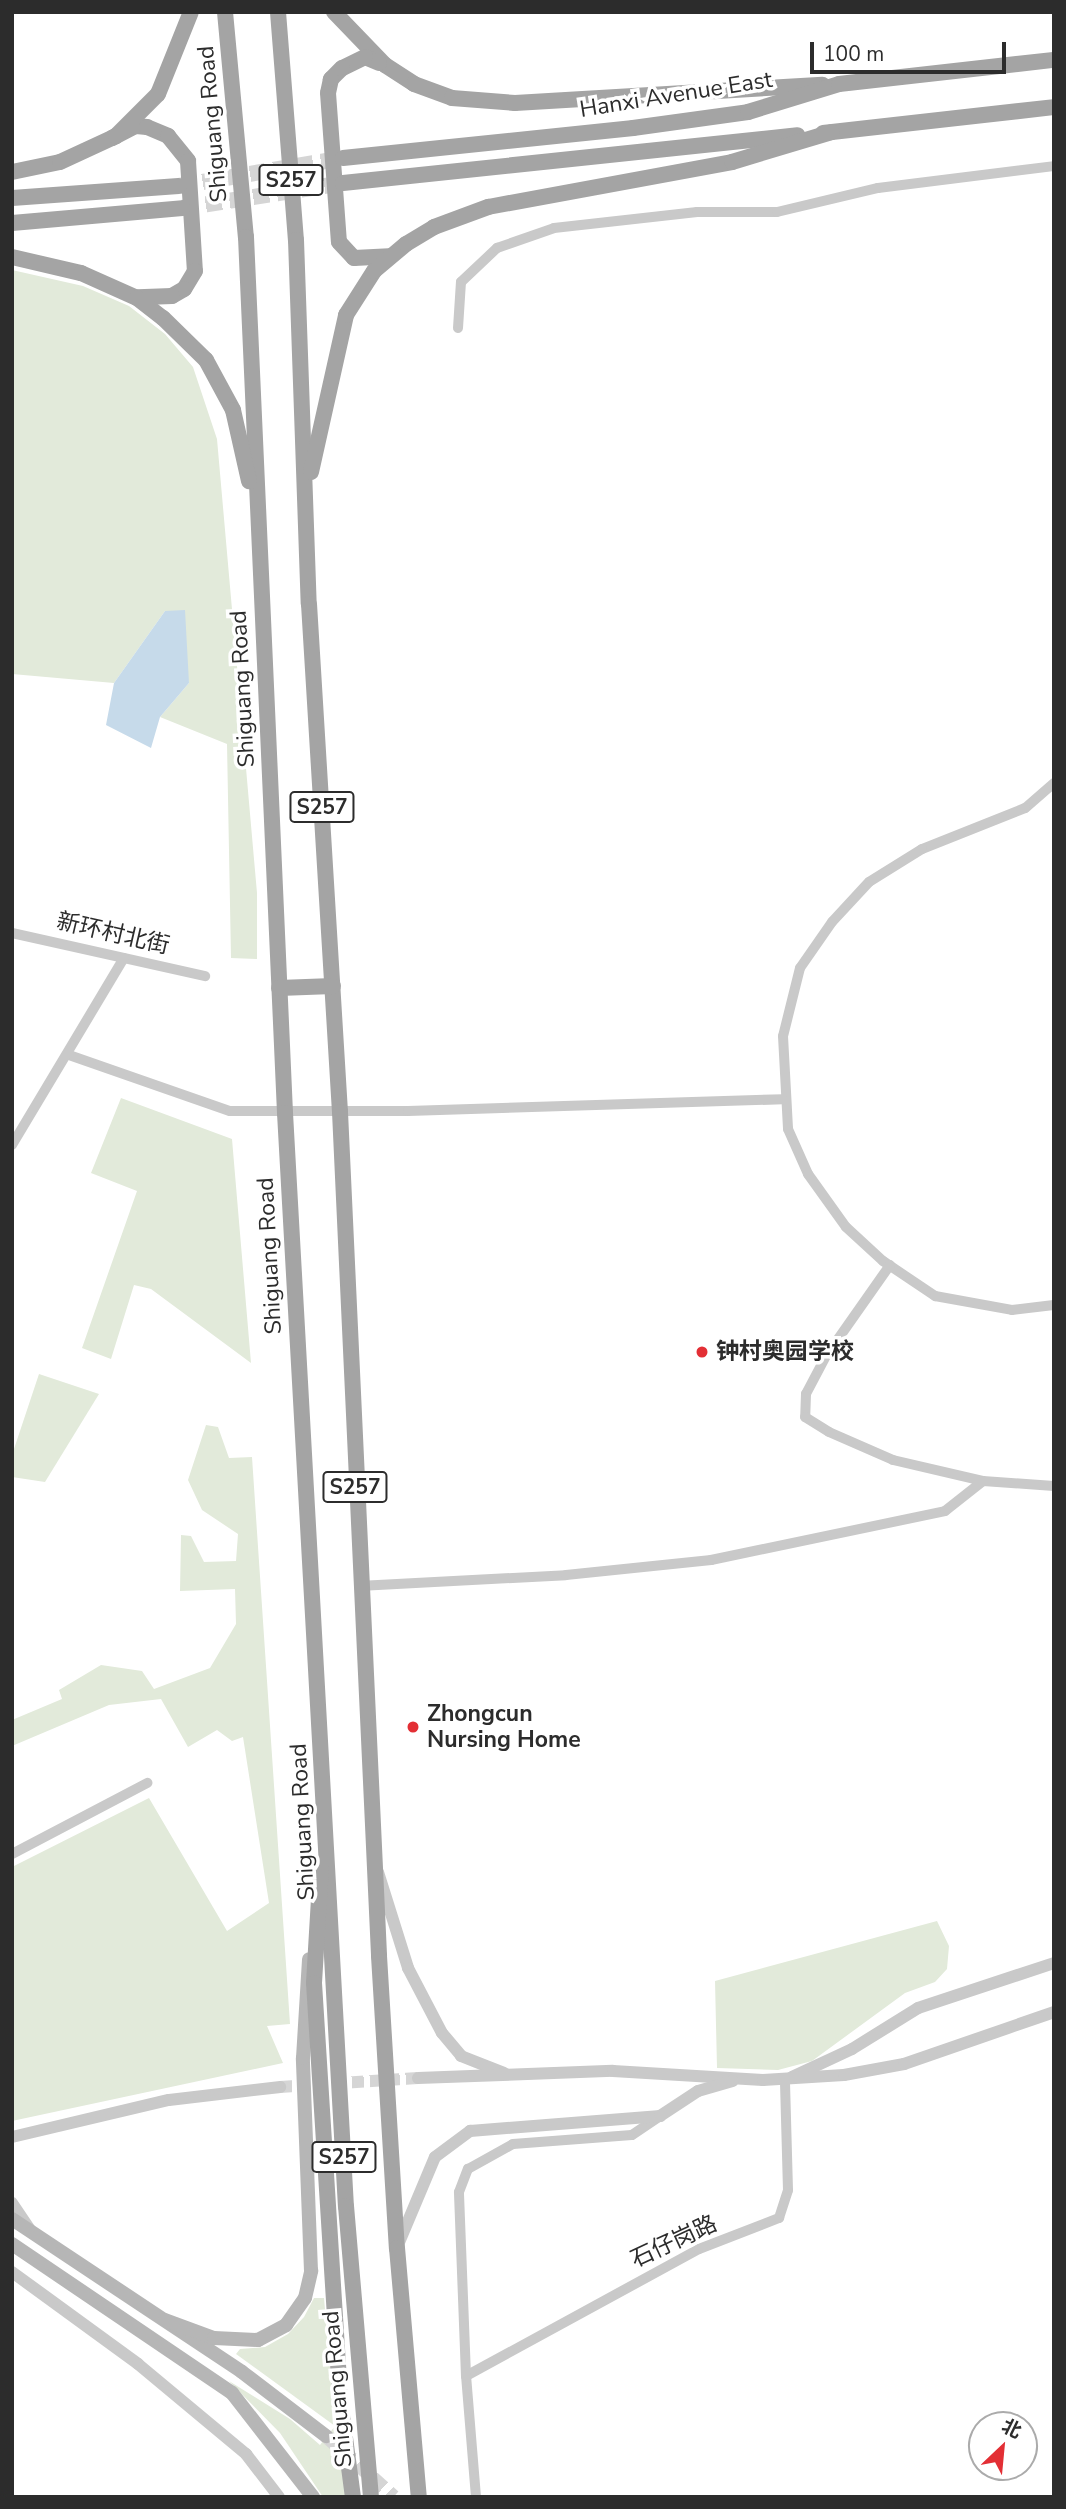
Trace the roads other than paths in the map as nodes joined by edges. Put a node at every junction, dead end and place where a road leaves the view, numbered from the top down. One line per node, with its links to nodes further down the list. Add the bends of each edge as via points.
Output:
1 (191, 12): 10 (main road, via 158,94)
2 (225, 12): 24 (main road, Shiguang Road / S257, via 246,237)
3 (278, 12): 23 (main road, S257, via 296,240)
4 (334, 12): 6 (main road)
5 (1048, 59): 7 (main road, Hanxi Avenue East)
6 (385, 65): 7 (main road, via 430,92 514,103); 19 (main road, via 365,57 336,72 328,93 339,242 354,258)
7 (839, 84): 11 (main road, Hanxi Avenue East, via 748,112)
8 (1054, 109): 9 (main road, Hanxi Avenue East)
9 (832, 132): 14 (main road, Hanxi Avenue East); 19 (main road, via 732,162 488,207 434,227)
10 (113, 138): 13 (main road, via 71,158); 21 (main road, via 136,126 147,127 168,136 188,161 195,271 184,289 158,300)
11 (343, 158)
12 (1054, 166): 22 (street, via 878,188 777,212 697,212 554,228 498,247 461,282)
13 (12, 172)
14 (343, 183)
15 (179, 186): 16 (main road)
16 (12, 198)
17 (182, 208): 18 (main road)
18 (12, 223)
19 (389, 256): 23 (main road, via 346,315 334,351)
20 (12, 257): 21 (main road, via 81,273)
21 (135, 297): 24 (main road, via 206,360 223,390 233,410)
22 (458, 328)
23 (305, 502): 29 (main road, S257)
24 (258, 524): 30 (main road, Shiguang Road / S257)
25 (1054, 783): 32 (street, via 1025,808 922,849 880,875 832,922 800,968 783,1036)
26 (12, 933): 27 (street, 新环村北街)
27 (124, 958): 28 (street, 新环村北街); 31 (street)
28 (205, 976)
29 (333, 986): 30 (main road); 33 (main road, S257)
30 (279, 988): 34 (main road, Shiguang Road / S257)
31 (69, 1055): 34 (street, via 230,1111); 35 (street)
32 (783, 1098): 33 (street); 36 (street, via 788,1129 808,1174 846,1227)
33 (340, 1112): 34 (street); 40 (main road, S257)
34 (285, 1113): 42 (main road, Shiguang Road / S257)
35 (12, 1145)
36 (890, 1265): 37 (street, via 935,1296 1012,1310); 38 (street, via 826,1356 806,1394 805,1417 893,1460)
37 (1054, 1305)
38 (983, 1481): 39 (street); 40 (street, via 945,1511 711,1560 578,1574)
39 (1054, 1486)
40 (359, 1586): 44 (main road, S257)
41 (147, 1783): 43 (street)
42 (326, 1817): 45 (main road); 67 (main road, Shiguang Road / S257, via 350,2259)
43 (12, 1854)
44 (375, 1861): 48 (street, via 408,1968 442,2033 461,2056); 59 (main road, S257)
45 (315, 1914): 61 (main road, via 304,1990 303,2058 310,2286 286,2325 258,2340 214,2338); 66 (main road, via 314,1983 340,2400)
46 (1054, 1963): 51 (street, via 918,2008 852,2049)
47 (1054, 2012): 51 (street, via 872,2072)
48 (515, 2077): 49 (street); 50 (street, via 613,2071)
49 (418, 2078)
50 (743, 2079): 51 (street); 53 (street, via 698,2091)
51 (785, 2080): 62 (street, 石仔岗路, via 789,2190 779,2218 699,2249)
52 (280, 2087): 54 (street, via 169,2100)
53 (660, 2116): 59 (street, via 470,2131 435,2157); 62 (street, via 632,2135 513,2144 468,2169 459,2192)
54 (13, 2138)
55 (12, 2203): 57 (street)
56 (12, 2219): 57 (main road)
57 (30, 2230): 61 (main road)
58 (12, 2244): 65 (main road, via 232,2393)
59 (397, 2248): 68 (main road, S257)
60 (12, 2272): 64 (street, via 138,2364 246,2454)
61 (165, 2320): 63 (main road)
62 (466, 2376): 69 (street)
63 (326, 2436)
64 (279, 2497)
65 (313, 2497)
66 (353, 2497)
67 (371, 2497)
68 (419, 2497)
69 (476, 2497)

